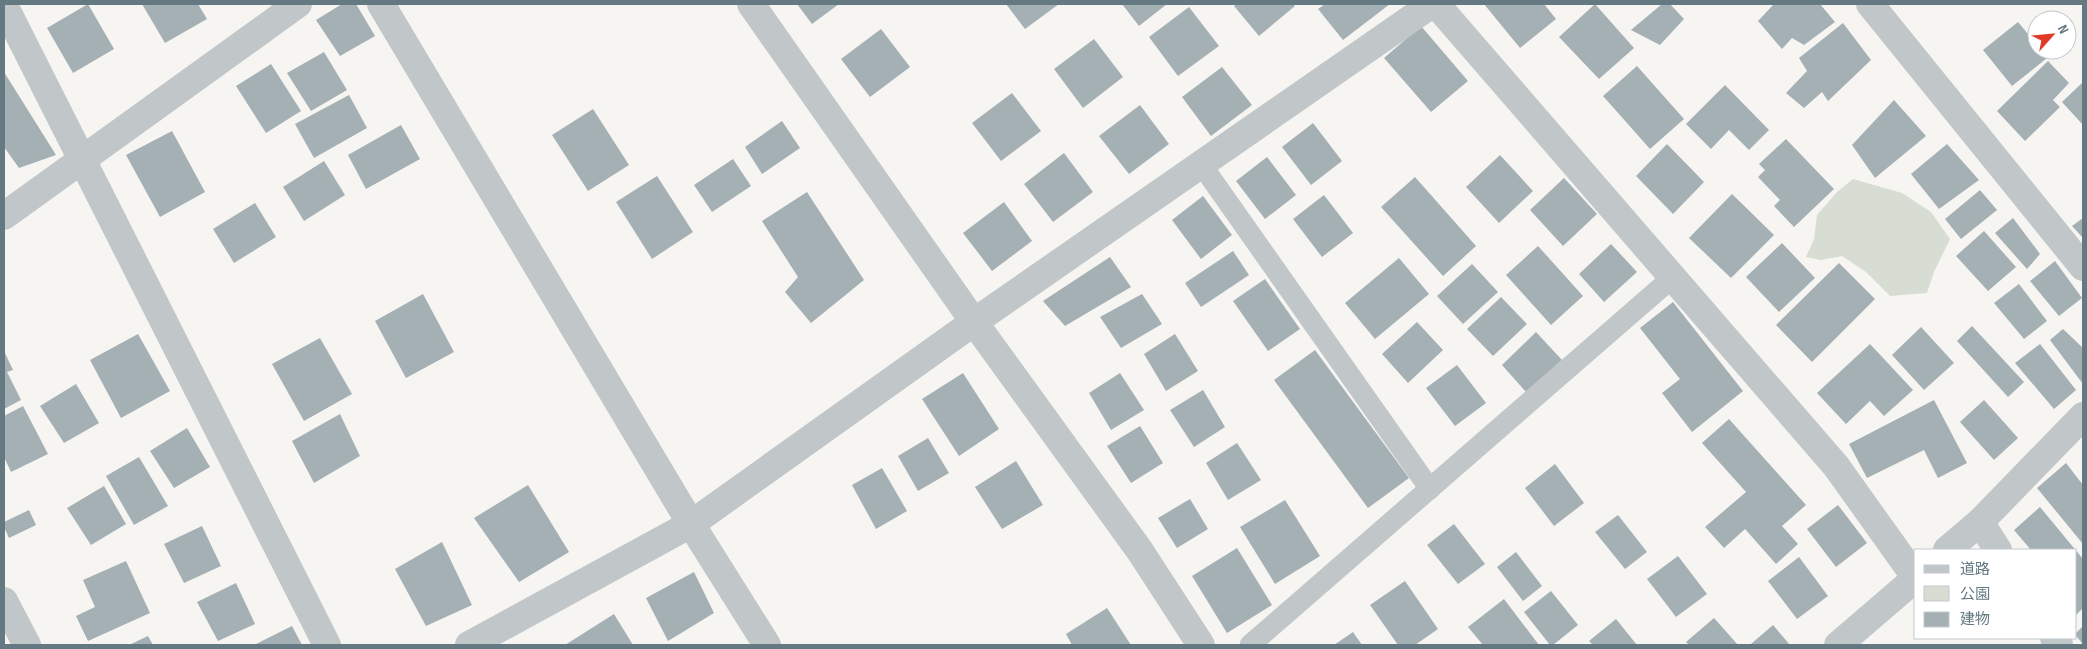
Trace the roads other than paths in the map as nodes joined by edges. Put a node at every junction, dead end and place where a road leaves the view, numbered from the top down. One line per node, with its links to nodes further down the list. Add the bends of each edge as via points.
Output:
1 (4, 4): 7 (street)
2 (298, 4): 7 (street)
3 (380, 4): 16 (street)
4 (751, 4): 12 (street)
5 (1434, 4): 8 (street); 11 (street)
6 (1870, 4): 10 (street)
7 (82, 159): 9 (street); 23 (street)
8 (1200, 164): 12 (street); 14 (lane)
9 (4, 216)
10 (2083, 267)
11 (1673, 277): 14 (lane); 19 (street, via 1836,466)
12 (974, 322): 16 (street); 26 (street, via 1140,551)
13 (2083, 416): 15 (street)
14 (1430, 489): 27 (lane)
15 (1980, 522): 17 (street); 18 (street)
16 (691, 524): 24 (street); 25 (street)
17 (1948, 549)
18 (1997, 549)
19 (1914, 575)
20 (1914, 580): 28 (street)
21 (4, 601): 22 (street)
22 (27, 645)
23 (327, 645)
24 (469, 645)
25 (767, 645)
26 (1201, 645)
27 (1250, 645)
28 (1838, 645)

